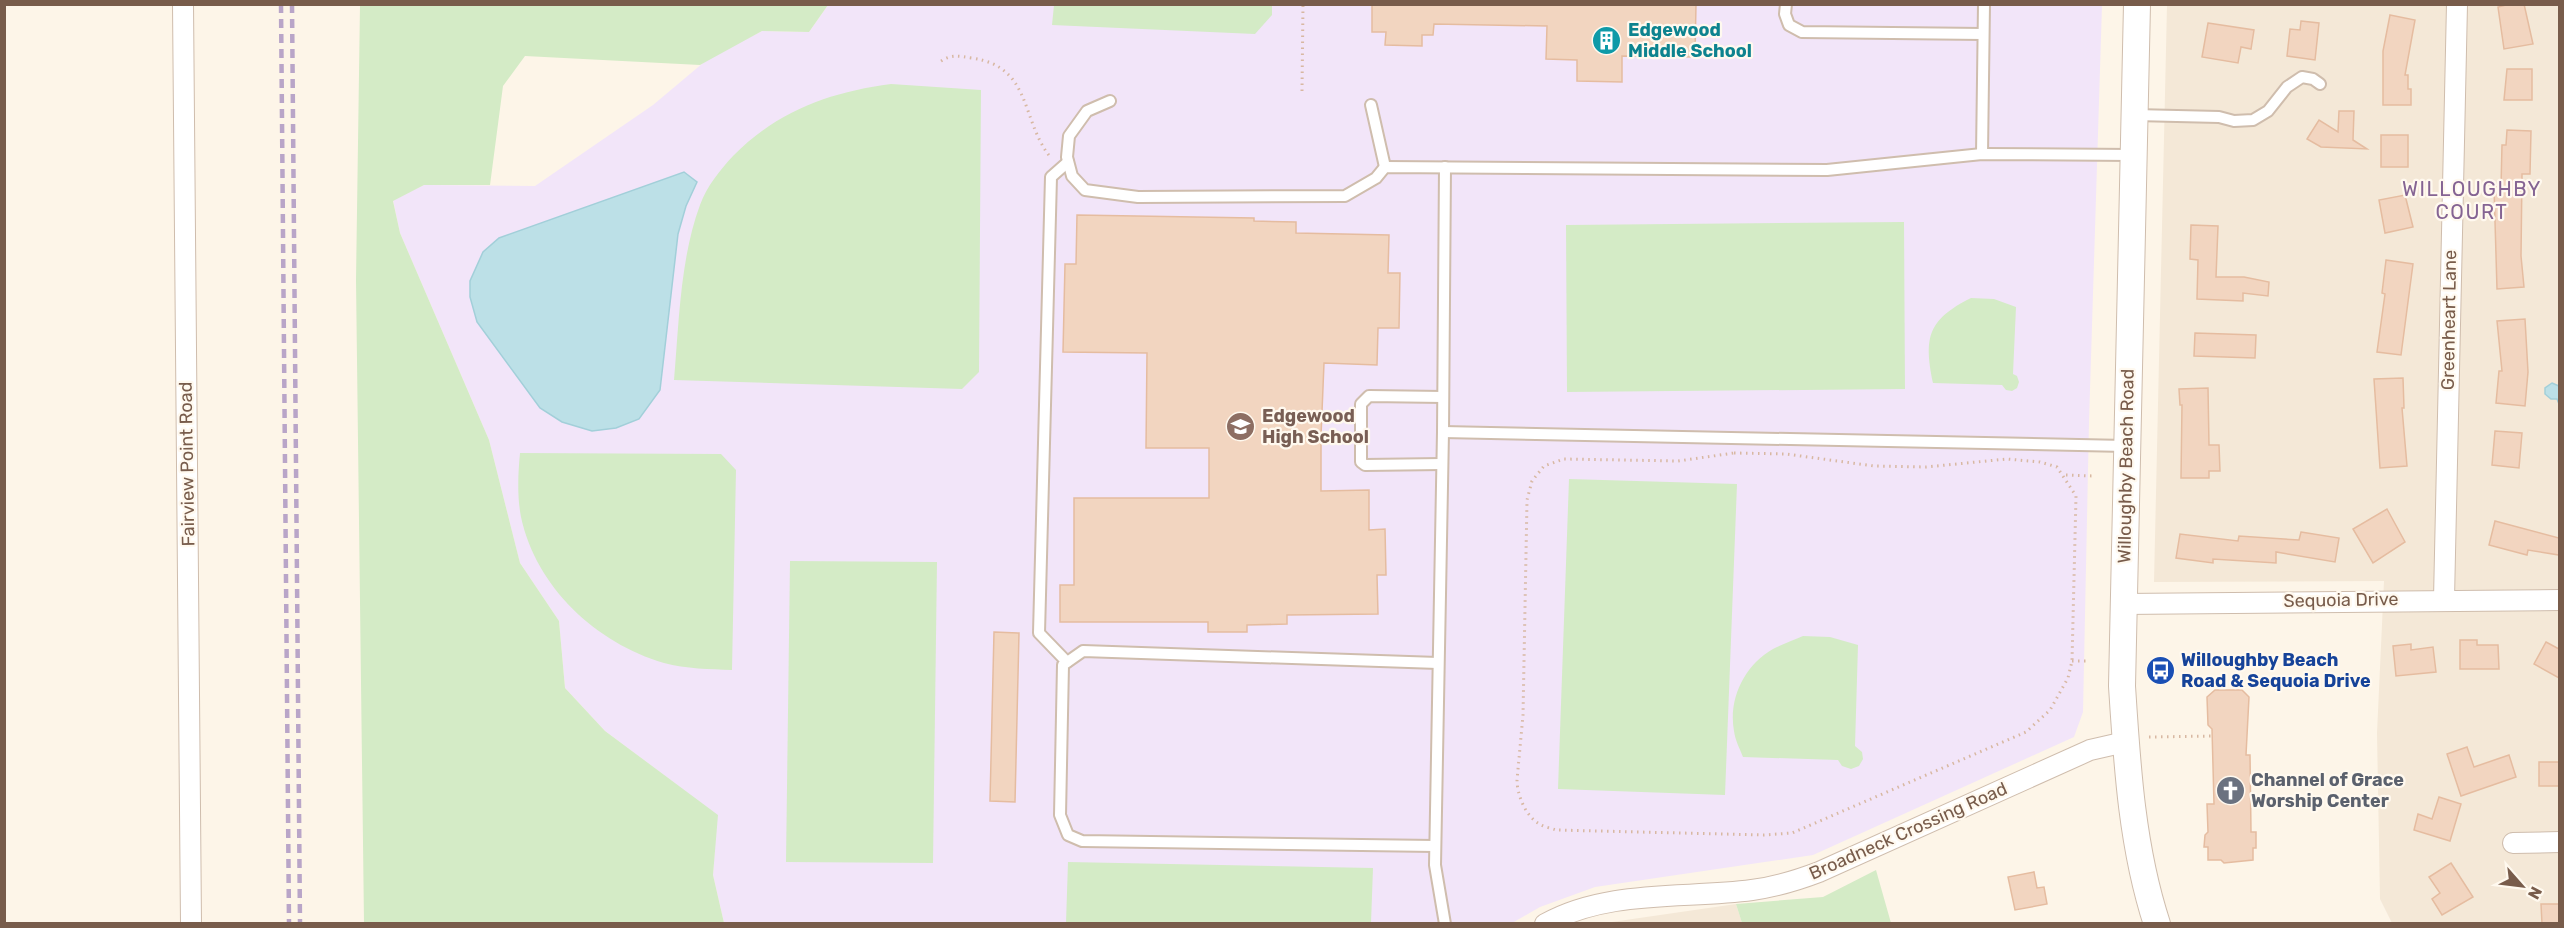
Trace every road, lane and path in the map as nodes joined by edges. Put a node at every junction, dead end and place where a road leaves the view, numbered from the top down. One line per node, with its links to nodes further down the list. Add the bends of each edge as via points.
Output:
1 (183, 4): 37 (street, Fairview Point Road)
2 (1303, 4): 10 (path)
3 (1786, 4): 7 (lane, via 1789,25 1802,32)
4 (1984, 4): 7 (lane)
5 (2137, 4): 13 (street, Willoughby Beach Road)
6 (2457, 4): 25 (street, Greenheart Lane)
7 (1983, 34): 14 (lane)
8 (941, 61): 16 (path, via 950,55 983,60 1007,73 1020,87 1042,147)
9 (2320, 84): 13 (lane, via 2302,77 2287,87 2268,111 2253,120)
10 (1302, 91)
11 (1110, 101): 16 (lane, via 1087,111 1069,136)
12 (1371, 105): 17 (lane)
13 (2135, 115): 15 (street, Willoughby Beach Road)
14 (1982, 154): 15 (lane); 18 (lane, via 1827,170)
15 (2134, 155): 21 (street, Willoughby Beach Road)
16 (1064, 165): 17 (lane, via 1085,190 1138,197 1345,196 1376,178); 30 (lane, via 1051,177 1039,633)
17 (1385, 167): 18 (lane)
18 (1445, 167): 19 (lane)
19 (1443, 397): 20 (lane); 22 (lane, via 1369,396 1360,404 1361,462 1365,465)
20 (1443, 432): 21 (lane); 22 (lane)
21 (2127, 446): 27 (street, Willoughby Beach Road)
22 (1442, 464): 31 (lane)
23 (2064, 475): 24 (path); 28 (path, via 2076,496); 28 (path, via 2057,467 2040,462 2007,459 1936,467 1874,466 1786,454 1734,453 1678,461 1564,459 1544,466 1532,481 1527,500 1523,715 1517,789 1537,823 1556,830 1792,833 2026,732 2050,710)
24 (2094, 476)
25 (2444, 599): 26 (street, Sequoia Drive); 27 (street, Sequoia Drive)
26 (2559, 600)
27 (2123, 604): 33 (street, Willoughby Beach Road, via 2122,686)
28 (2073, 661): 29 (path)
29 (2090, 661)
30 (1067, 662): 31 (lane, via 1083,651); 36 (lane, via 1063,665 1060,815 1068,835 1082,841)
31 (1438, 663): 36 (lane)
32 (2215, 736): 33 (path)
33 (2137, 740): 39 (street, Broadneck Crossing Road, via 2090,750 1794,881 1753,890 1586,906); 40 (street, Willoughby Beach Road, via 2142,856)
34 (2559, 842): 35 (street)
35 (2513, 843)
36 (1435, 846): 38 (lane)
37 (191, 924)
38 (1444, 924)
39 (1545, 924)
40 (2157, 924)

